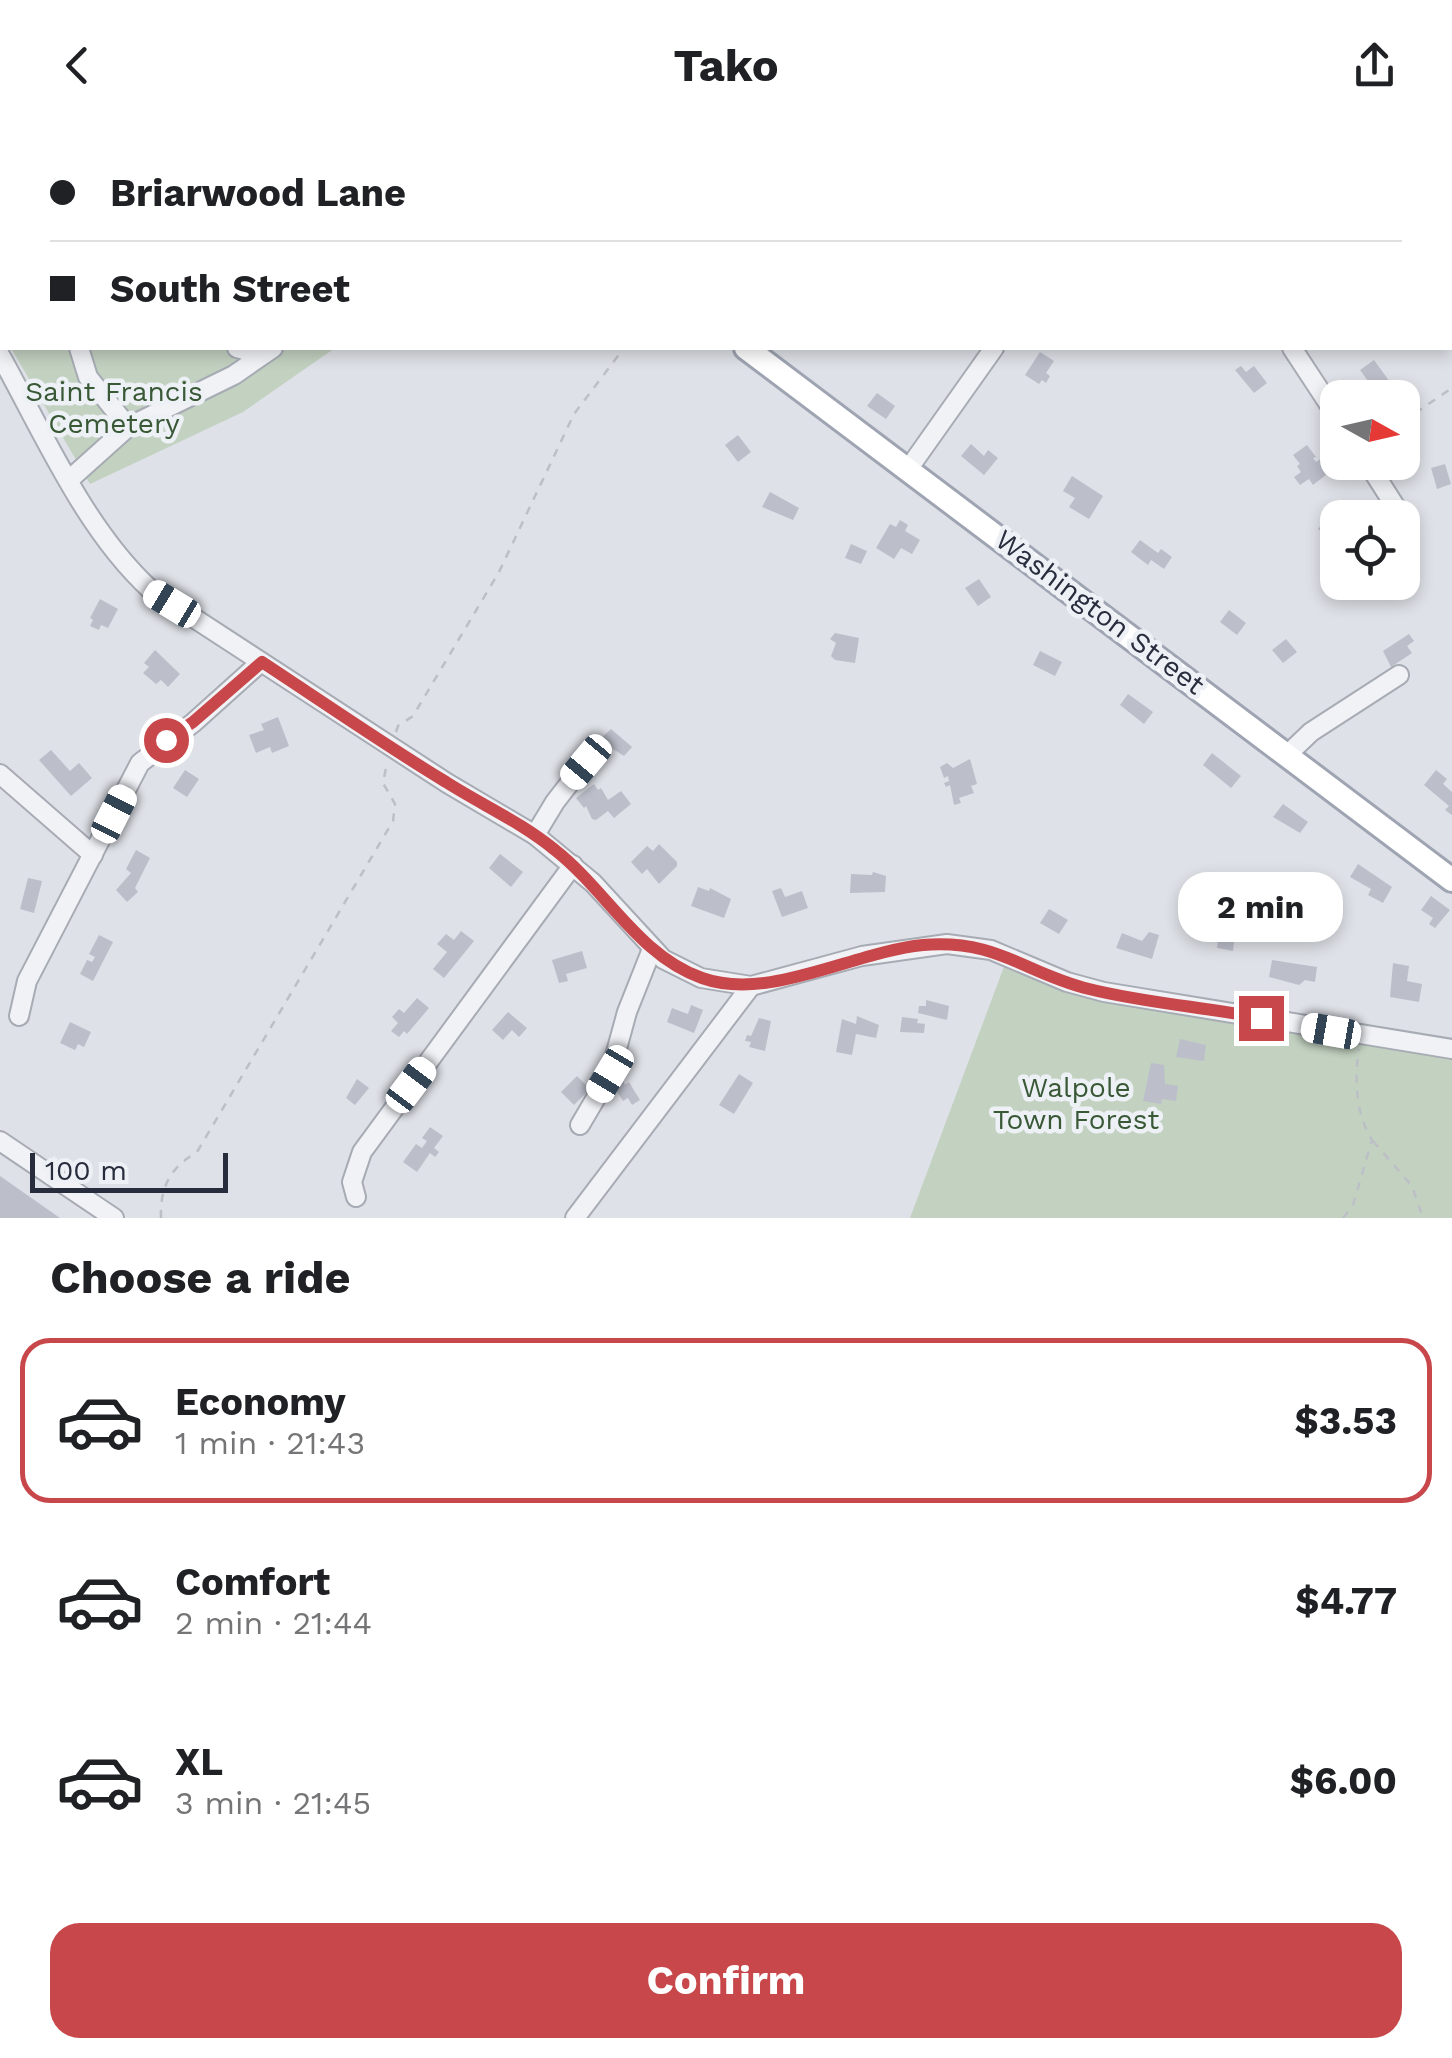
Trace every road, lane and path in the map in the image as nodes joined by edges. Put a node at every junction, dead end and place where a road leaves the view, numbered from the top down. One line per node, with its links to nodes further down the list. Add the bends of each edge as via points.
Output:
1 (81, 350): 11 (street, via 88,377)
2 (622, 350): 16 (path, via 574,414 499,572 413,716 397,728)
3 (749, 350): 12 (main road, Washington Street)
4 (993, 350): 12 (street)
5 (1293, 350): 9 (street)
6 (268, 351): 11 (street)
7 (0, 355): 13 (street)
8 (1452, 388): 10 (path)
9 (1320, 391)
10 (1420, 410)
11 (128, 427): 13 (street)
12 (908, 468): 17 (main road, Washington Street)
13 (70, 479): 14 (street, via 137,578)
14 (262, 662): 16 (street); 21 (street, via 140,764)
15 (1400, 674): 17 (street)
16 (392, 748): 20 (street); 34 (path, via 383,783 395,804 393,821 197,1152 166,1180)
17 (1288, 754): 23 (main road, Washington Street)
18 (586, 762): 20 (street)
19 (0, 774): 21 (street)
20 (535, 835): 22 (street)
21 (93, 856): 26 (street, via 27,981)
22 (573, 864): 24 (street); 32 (street, via 362,1152 352,1182)
23 (1452, 880)
24 (652, 949): 25 (street, via 701,978); 29 (street, via 614,1064)
25 (751, 986): 27 (street, via 879,953 969,945 1104,992); 35 (street)
26 (20, 1016)
27 (1362, 1035): 28 (street); 30 (path, via 1359,1110)
28 (1452, 1049)
29 (580, 1124)
30 (1372, 1140): 36 (path); 37 (path, via 1412,1186)
31 (0, 1141): 33 (street)
32 (356, 1197)
33 (114, 1218)
34 (161, 1218)
35 (575, 1218)
36 (1343, 1218)
37 (1423, 1218)

